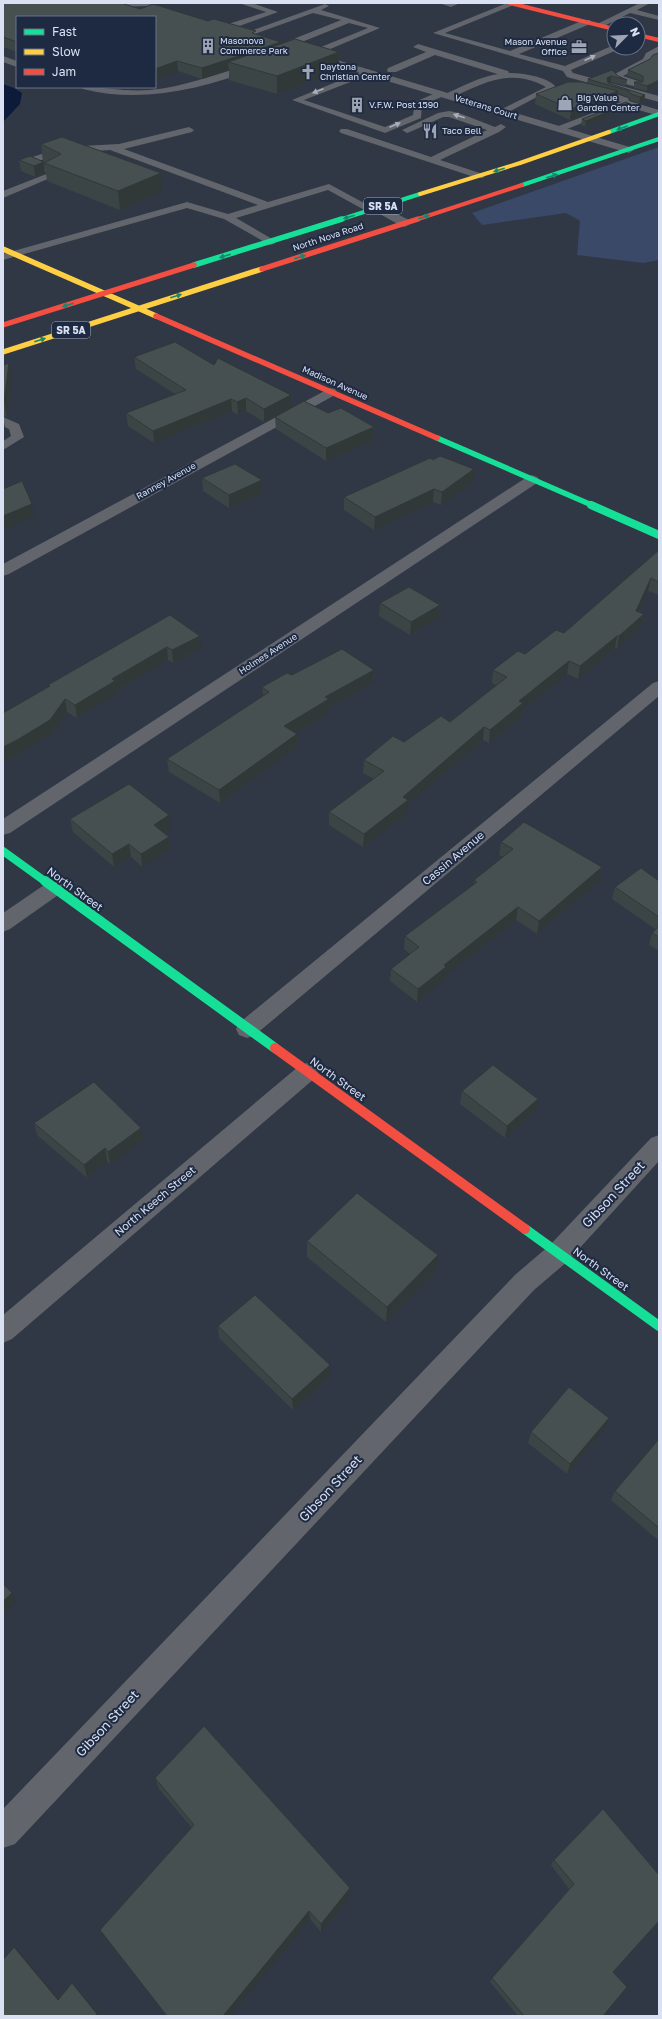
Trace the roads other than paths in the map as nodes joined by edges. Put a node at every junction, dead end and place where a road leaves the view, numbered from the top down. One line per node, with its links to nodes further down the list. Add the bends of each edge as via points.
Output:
1 (117, 3): 12 (lane, via 146,4)
2 (242, 3): 18 (lane, via 277,11 225,26)
3 (307, 3): 9 (lane)
4 (333, 3): 9 (lane)
5 (443, 3): 6 (lane)
6 (456, 3)
7 (511, 3): 15 (main road); 27 (lane, via 437,33)
8 (646, 3): 10 (lane)
9 (322, 7): 11 (lane)
10 (630, 10): 13 (lane); 16 (lane)
11 (314, 11): 14 (lane); 18 (lane)
12 (181, 14)
13 (659, 18)
14 (349, 20): 24 (lane, via 280,44); 28 (lane, via 376,28)
15 (587, 22): 16 (main road); 27 (lane)
16 (599, 25): 17 (main road)
17 (606, 27)
18 (249, 33): 19 (lane)
19 (263, 38)
20 (646, 38): 21 (main road)
21 (659, 40)
22 (418, 47): 25 (street)
23 (659, 49): 37 (lane, via 649,55 646,61 617,75)
24 (297, 51): 28 (street, Veterans Court)
25 (435, 52): 33 (street); 35 (street)
26 (606, 52): 32 (lane, one-way to 26)
27 (511, 54): 32 (lane)
28 (310, 55): 34 (street, Veterans Court)
29 (3, 59): 30 (lane)
30 (16, 64)
31 (260, 65): 38 (lane, via 185,87 157,92 119,94)
32 (566, 69): 40 (lane, via 570,75)
33 (392, 70)
34 (368, 72): 39 (street, Veterans Court); 39 (lane, one-way to 39, via 296,100 385,130 418,116 418,104)
35 (504, 73): 39 (lane); 42 (lane, via 556,87)
36 (575, 86): 41 (lane, via 625,100)
37 (645, 86)
38 (91, 88)
39 (444, 95): 42 (street, Veterans Court)
40 (659, 99)
41 (625, 103): 43 (lane); 45 (lane)
42 (503, 112): 44 (street, Veterans Court)
43 (659, 114): 49 (main road, North Nova Road / SR 5A, one-way to 49)
44 (521, 118): 45 (street, Veterans Court); 47 (lane)
45 (559, 129): 49 (street, Veterans Court)
46 (189, 130): 52 (lane)
47 (496, 130): 51 (lane, one-way to 51, via 456,115 441,115); 54 (lane)
48 (344, 131): 51 (lane)
49 (591, 139): 53 (street, Veterans Court); 55 (main road, North Nova Road / SR 5A, one-way to 55)
50 (659, 139): 53 (main road, North Nova Road / SR 5A)
51 (378, 142): 54 (lane)
52 (111, 148): 56 (lane, via 64,150 29,162 57,173); 57 (lane)
53 (629, 150): 60 (main road, North Nova Road / SR 5A, one-way to 53)
54 (432, 160): 55 (lane)
55 (480, 176): 58 (main road, North Nova Road / SR 5A)
56 (3, 195)
57 (267, 205): 58 (lane, via 330,187); 59 (lane)
58 (374, 209): 60 (street); 61 (main road, North Nova Road / SR 5A, one-way to 61)
59 (228, 217): 61 (lane); 63 (lane, via 187,205)
60 (405, 223): 66 (main road, North Nova Road / SR 5A, one-way to 60)
61 (270, 242): 65 (main road, North Nova Road / SR 5A, one-way to 65)
62 (3, 249): 63 (main road, Madison Avenue)
63 (14, 254): 64 (lane); 65 (main road, Madison Avenue)
64 (3, 257)
65 (105, 293): 66 (main road, Madison Avenue); 67 (main road, North Nova Road / SR 5A, one-way to 67)
66 (139, 308): 68 (main road, North Nova Road / SR 5A, one-way to 66); 69 (main road, Madison Avenue)
67 (3, 325)
68 (3, 352)
69 (330, 392): 72 (main road, Madison Avenue); 74 (street, Ranney Avenue)
70 (3, 421): 71 (lane, via 14,427 18,436)
71 (3, 446)
72 (532, 480): 73 (main road, Madison Avenue); 76 (street, Holmes Avenue)
73 (659, 535)
74 (3, 571)
75 (659, 687): 80 (street, Cassin Avenue)
76 (3, 828)
77 (3, 851): 78 (main road, North Street)
78 (54, 888): 79 (street); 80 (main road, North Street)
79 (3, 924)
80 (247, 1029): 81 (main road, North Street)
81 (307, 1072): 83 (main road, North Street); 85 (street, North Keech Street)
82 (659, 1145): 83 (street, Gibson Street)
83 (559, 1253): 84 (main road, North Street); 86 (street, Gibson Street, via 525,1282)
84 (659, 1326)
85 (3, 1330)
86 (3, 1832)

